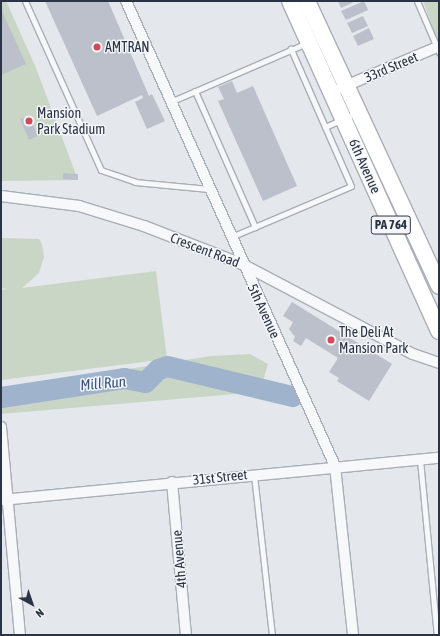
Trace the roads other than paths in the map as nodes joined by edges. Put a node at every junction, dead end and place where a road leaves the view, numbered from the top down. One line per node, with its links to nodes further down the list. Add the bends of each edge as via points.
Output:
1 (24, 1): 14 (lane, via 100,170 135,182)
2 (126, 1): 11 (street, 5th Avenue)
3 (290, 1): 6 (main road, 6th Avenue / PA 764)
4 (307, 1): 6 (main road, 6th Avenue / PA 764)
5 (417, 1): 8 (lane)
6 (316, 39): 7 (lane); 9 (main road, 6th Avenue / PA 764)
7 (292, 49): 10 (lane); 13 (lane)
8 (438, 50): 9 (street, 33rd Street)
9 (338, 90): 12 (main road, 6th Avenue / PA 764)
10 (195, 91): 11 (lane); 16 (lane)
11 (170, 102): 14 (street, 5th Avenue)
12 (350, 116): 13 (lane); 19 (main road, 6th Avenue / PA 764); 20 (main road, 6th Avenue / PA 764)
13 (325, 127): 16 (lane, via 351,186)
14 (209, 189): 17 (street, 5th Avenue)
15 (1, 196): 18 (street, Crescent Road, via 79,206 144,226)
16 (255, 227): 17 (lane)
17 (230, 238): 18 (street, 5th Avenue)
18 (242, 264): 21 (street, Crescent Road, via 414,354); 25 (street, 5th Avenue)
19 (439, 286)
20 (439, 331)
21 (439, 363)
22 (1, 428): 28 (street)
23 (439, 458): 24 (street, 31st Street)
24 (420, 460): 25 (street, 31st Street); 33 (lane)
25 (334, 466): 26 (street, 31st Street); 32 (street, 5th Avenue)
26 (254, 474): 27 (street, 31st Street); 31 (lane)
27 (172, 482): 28 (street, 31st Street); 30 (street, 4th Avenue)
28 (4, 499): 29 (street)
29 (20, 635)
30 (186, 635)
31 (272, 635)
32 (352, 635)
33 (437, 635)

